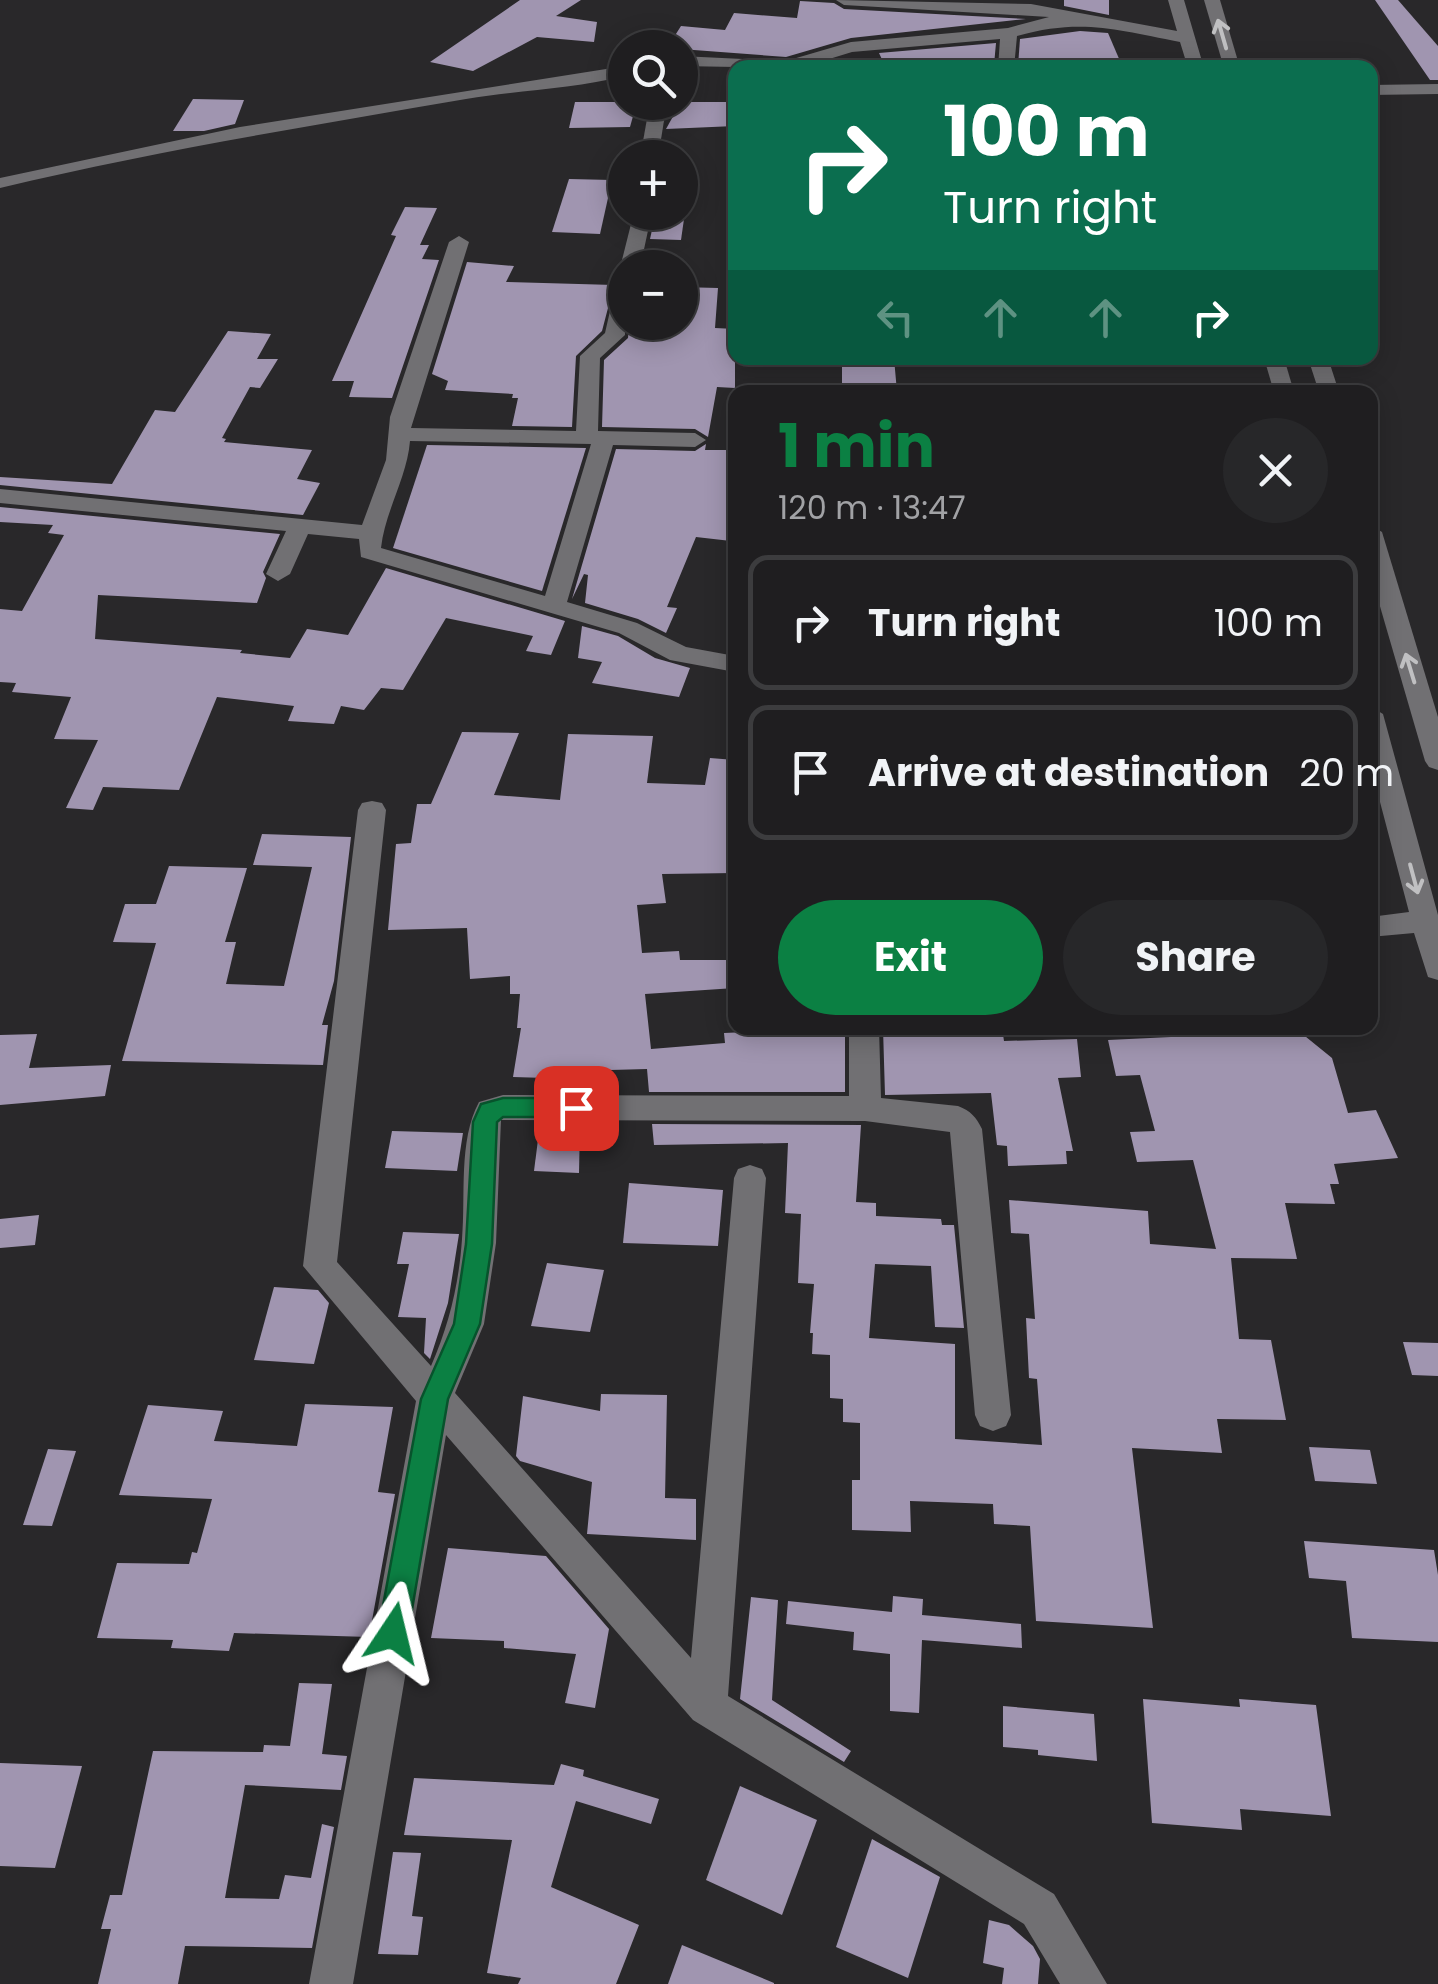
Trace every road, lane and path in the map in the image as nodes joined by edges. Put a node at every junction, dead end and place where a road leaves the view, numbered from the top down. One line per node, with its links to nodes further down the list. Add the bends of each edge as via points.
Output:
1 (844, 0): 4 (street, via 1030,9)
2 (1176, 0): 6 (street)
3 (1212, 0): 10 (street, one-way to 3)
4 (1079, 19): 5 (street); 6 (street)
5 (1010, 33): 7 (street, via 851,47); 8 (street)
6 (1187, 38): 9 (street)
7 (807, 60)
8 (1007, 60)
9 (1194, 60)
10 (1230, 60)
11 (698, 62): 12 (street)
12 (728, 63)
13 (608, 76): 16 (street, via 488,90)
14 (1438, 89): 15 (street)
15 (1378, 90)
16 (0, 183)
17 (460, 242): 19 (street)
18 (608, 340): 20 (street, via 590,356)
19 (400, 434): 20 (street); 24 (street)
20 (596, 436): 21 (street); 27 (street)
21 (695, 440)
22 (0, 496): 23 (street)
23 (301, 524): 24 (street); 26 (street)
24 (372, 533): 27 (street, via 370,552)
25 (1378, 559): 29 (street, one-way to 25)
26 (278, 574)
27 (554, 607): 28 (street, via 628,628 679,654)
28 (728, 663)
29 (1438, 761)
30 (1380, 788): 32 (street, one-way to 32)
31 (372, 810): 38 (street, via 320,1266)
32 (1426, 921): 33 (street); 34 (street)
33 (1378, 926)
34 (1438, 969)
35 (864, 1035): 36 (street)
36 (865, 1109): 38 (street, via 490,1111 467,1324); 39 (street, via 942,1114 958,1118 966,1130)
37 (750, 1178): 40 (street)
38 (434, 1399): 40 (street); 41 (street)
39 (993, 1415)
40 (708, 1706): 42 (street, via 1039,1909)
41 (331, 1984)
42 (1085, 1984)

